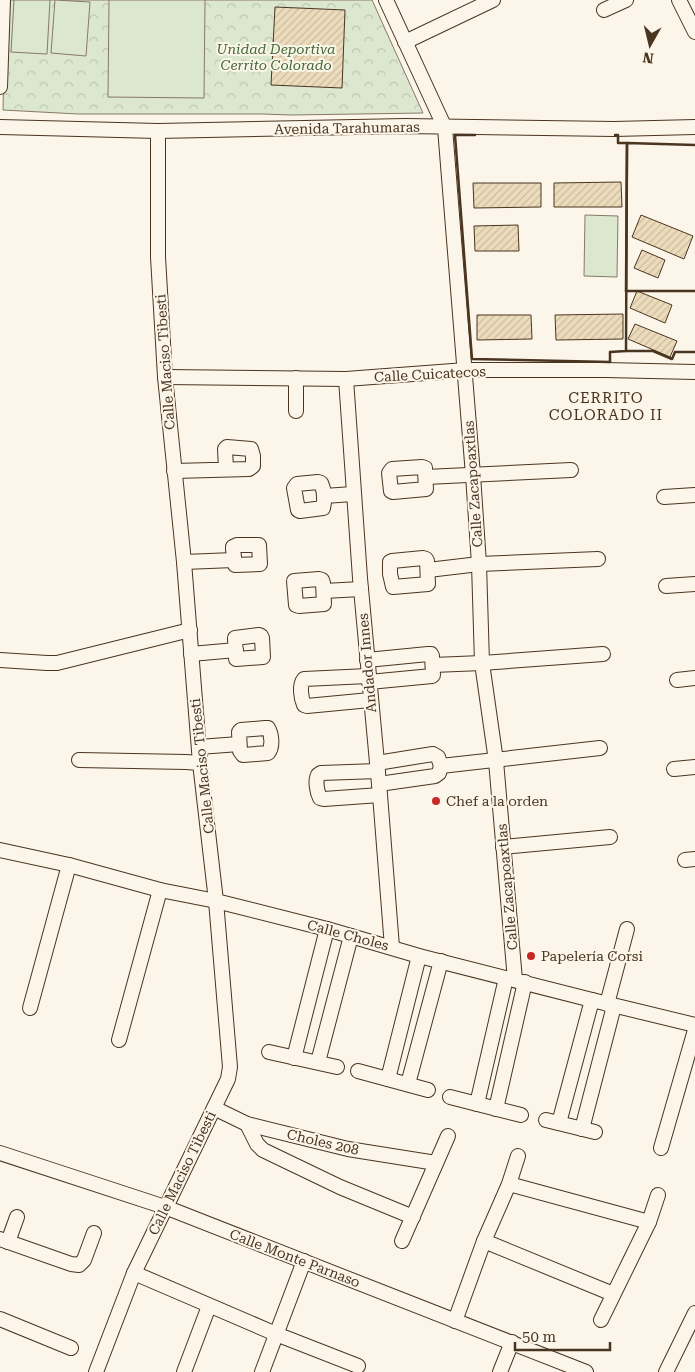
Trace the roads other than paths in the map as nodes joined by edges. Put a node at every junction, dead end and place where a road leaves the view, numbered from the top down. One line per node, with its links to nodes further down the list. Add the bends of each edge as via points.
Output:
1 (3, 0): 9 (street)
2 (386, 0): 8 (street, Calle Zacapoaxtlas)
3 (493, 0): 8 (street)
4 (626, 0): 6 (street)
5 (679, 0): 7 (street)
6 (604, 10)
7 (695, 32)
8 (405, 42): 13 (street, Calle Zacapoaxtlas)
9 (0, 50): 10 (street)
10 (0, 87)
11 (0, 127): 14 (street, Avenida Tarahumaras)
12 (695, 127): 13 (street, Avenida Tarahumaras)
13 (446, 128): 14 (street, Avenida Tarahumaras); 15 (street, Calle Zacapoaxtlas)
14 (158, 131): 17 (street, Calle Maciso Tibesti, via 158,257)
15 (466, 370): 16 (street, Calle Cuicatecos); 19 (street, Calle Cuicatecos); 24 (street, Calle Zacapoaxtlas)
16 (695, 372)
17 (165, 377): 18 (street, Calle Cuicatecos); 23 (street, Calle Maciso Tibesti)
18 (296, 378): 19 (street, Calle Cuicatecos); 20 (street)
19 (346, 379): 26 (street, Andador Innes)
20 (296, 411)
21 (226, 469): 23 (street)
22 (571, 470): 24 (street)
23 (174, 471): 32 (street, Calle Maciso Tibesti)
24 (473, 475): 25 (street); 33 (street, Calle Zacapoaxtlas)
25 (426, 477)
26 (353, 494): 28 (street); 37 (street, Andador Innes)
27 (695, 494): 29 (street)
28 (324, 496)
29 (664, 497)
30 (598, 559): 33 (street)
31 (234, 560): 32 (street)
32 (184, 562): 39 (street, Calle Maciso Tibesti)
33 (479, 564): 34 (street); 45 (street, Calle Zacapoaxtlas)
34 (428, 570)
35 (695, 584): 36 (street)
36 (666, 586)
37 (361, 590): 38 (street); 44 (street, Andador Innes)
38 (324, 591)
39 (190, 630): 41 (street, Calle Maciso Tibesti); 43 (street, via 57,663)
40 (236, 650): 41 (street)
41 (191, 654): 52 (street, Calle Maciso Tibesti)
42 (603, 654): 45 (street)
43 (0, 660)
44 (367, 660): 46 (street, via 431,654); 48 (street, Andador Innes)
45 (482, 663): 46 (street); 55 (street, Calle Zacapoaxtlas)
46 (432, 665): 48 (street, via 433,675 430,677)
47 (695, 678): 49 (street)
48 (369, 679): 50 (street, Andador Innes); 50 (street, via 304,679 301,684 302,702 307,706)
49 (677, 680)
50 (370, 700): 60 (street, Andador Innes)
51 (239, 744): 52 (street)
52 (199, 747): 56 (street, Calle Maciso Tibesti)
53 (600, 748): 55 (street)
54 (79, 760): 56 (street)
55 (496, 761): 57 (street); 62 (street, Calle Zacapoaxtlas)
56 (200, 763): 66 (street, Calle Maciso Tibesti)
57 (441, 766): 60 (street, via 434,776); 60 (street, via 433,754)
58 (695, 767): 59 (street)
59 (674, 769)
60 (378, 778): 70 (street, Andador Innes)
61 (610, 836): 62 (street)
62 (503, 847): 73 (street, Calle Zacapoaxtlas)
63 (0, 850): 64 (street, Calle Choles)
64 (69, 865): 65 (street, Calle Choles); 76 (street)
65 (160, 890): 66 (street, Calle Choles); 79 (street)
66 (216, 901): 67 (street, Calle Choles); 90 (street, Calle Maciso Tibesti, via 230,1067)
67 (327, 929): 69 (street, Calle Choles); 81 (street)
68 (627, 929): 75 (street)
69 (351, 936): 70 (street, Calle Choles); 82 (street)
70 (392, 948): 71 (street, Calle Choles)
71 (419, 956): 72 (street, Calle Choles); 85 (street)
72 (441, 961): 73 (street, Calle Choles); 86 (street)
73 (515, 980): 74 (street, Calle Choles); 89 (street); 91 (street)
74 (592, 1000): 75 (street, Calle Choles); 75 (street, via 552,1121 588,1130)
75 (611, 1005): 77 (street, Calle Choles)
76 (30, 1008)
77 (695, 1025)
78 (695, 1030): 95 (street)
79 (119, 1040)
80 (269, 1052): 81 (street)
81 (294, 1058): 82 (street)
82 (318, 1062): 83 (street)
83 (337, 1067)
84 (358, 1071): 85 (street)
85 (388, 1079): 86 (street)
86 (408, 1084): 87 (street)
87 (428, 1090)
88 (450, 1097): 89 (street)
89 (477, 1104): 91 (street)
90 (214, 1108): 93 (street, Choles 208); 101 (street, Calle Maciso Tibesti)
91 (496, 1109): 92 (street)
92 (521, 1115)
93 (247, 1124): 98 (street, Choles 208, via 348,1149); 103 (street, via 263,1150)
94 (448, 1136): 98 (street)
95 (661, 1148)
96 (0, 1153): 101 (street, Calle Monte Parnaso)
97 (518, 1156): 99 (street)
98 (436, 1163): 103 (street)
99 (509, 1184): 104 (street); 108 (street)
100 (658, 1195): 104 (street)
101 (165, 1207): 109 (street, Calle Monte Parnaso); 110 (street, Calle Maciso Tibesti)
102 (17, 1217): 106 (street)
103 (413, 1217): 107 (street)
104 (649, 1222): 111 (street)
105 (94, 1233): 106 (street, via 79,1265)
106 (4, 1240)
107 (402, 1241)
108 (484, 1241): 111 (street); 116 (street)
109 (304, 1261): 116 (street, Calle Monte Parnaso); 117 (street)
110 (134, 1274): 112 (street); 122 (street, Calle Maciso Tibesti)
111 (613, 1294): 115 (street)
112 (209, 1306): 117 (street); 123 (street)
113 (695, 1313): 127 (street)
114 (0, 1319): 119 (street)
115 (601, 1320)
116 (455, 1321): 118 (street, Calle Monte Parnaso)
117 (276, 1334): 120 (street); 124 (street)
118 (512, 1342): 125 (street); 126 (street, Calle Monte Parnaso)
119 (71, 1348)
120 (342, 1366): 121 (street)
121 (358, 1366)
122 (96, 1372)
123 (184, 1372)
124 (262, 1372)
125 (500, 1372)
126 (586, 1372)
127 (666, 1372)

